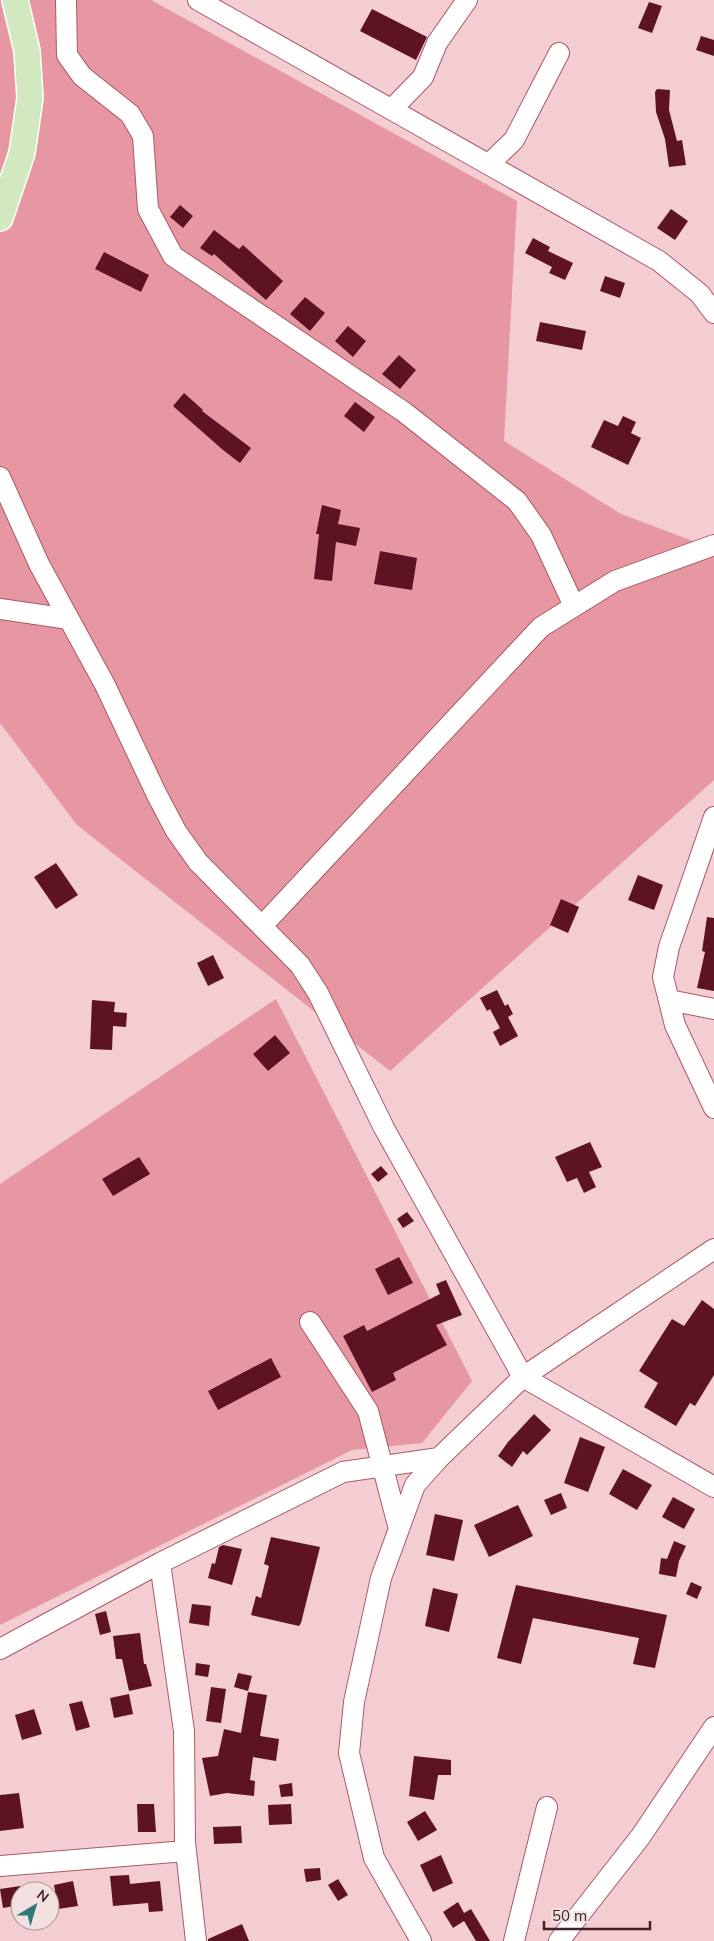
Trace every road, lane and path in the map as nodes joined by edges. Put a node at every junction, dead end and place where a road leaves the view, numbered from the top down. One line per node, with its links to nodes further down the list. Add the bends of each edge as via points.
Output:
1 (15, 0): 8 (main road, via 27,51 30,98 22,153)
2 (66, 0): 12 (street, via 67,55 82,76 130,114 143,136 148,210 173,256 404,412 517,501 541,535)
3 (198, 0): 6 (street)
4 (467, 0): 6 (street, via 437,43 423,77)
5 (559, 53): 7 (street, via 514,140)
6 (392, 109): 7 (street)
7 (489, 164): 9 (street, via 659,260 700,294)
8 (0, 218)
9 (714, 313)
10 (0, 477): 14 (street)
11 (714, 545): 12 (street, via 615,581)
12 (574, 606): 16 (street, via 540,627)
13 (0, 609): 14 (street)
14 (68, 619): 16 (street, via 105,685 176,831 198,862)
15 (714, 817): 17 (street, via 669,947 663,977)
16 (262, 926): 22 (street, via 300,965 318,993 384,1128)
17 (669, 1000): 18 (street); 19 (street, via 674,1025)
18 (714, 1009)
19 (714, 1108)
20 (714, 1249): 22 (street)
21 (310, 1322): 24 (street, via 368,1411)
22 (523, 1377): 23 (street); 25 (street)
23 (439, 1458): 24 (street); 26 (street, via 415,1485)
24 (383, 1466): 26 (street); 27 (street, via 343,1472)
25 (714, 1486)
26 (399, 1528): 34 (street, via 378,1588 354,1702 350,1753 374,1858)
27 (160, 1563): 28 (street); 31 (street, via 184,1731)
28 (0, 1649)
29 (714, 1727): 36 (street, via 641,1836)
30 (547, 1807): 35 (street)
31 (186, 1852): 32 (street); 33 (street)
32 (0, 1866)
33 (196, 1941)
34 (421, 1941)
35 (514, 1941)
36 (559, 1941)

